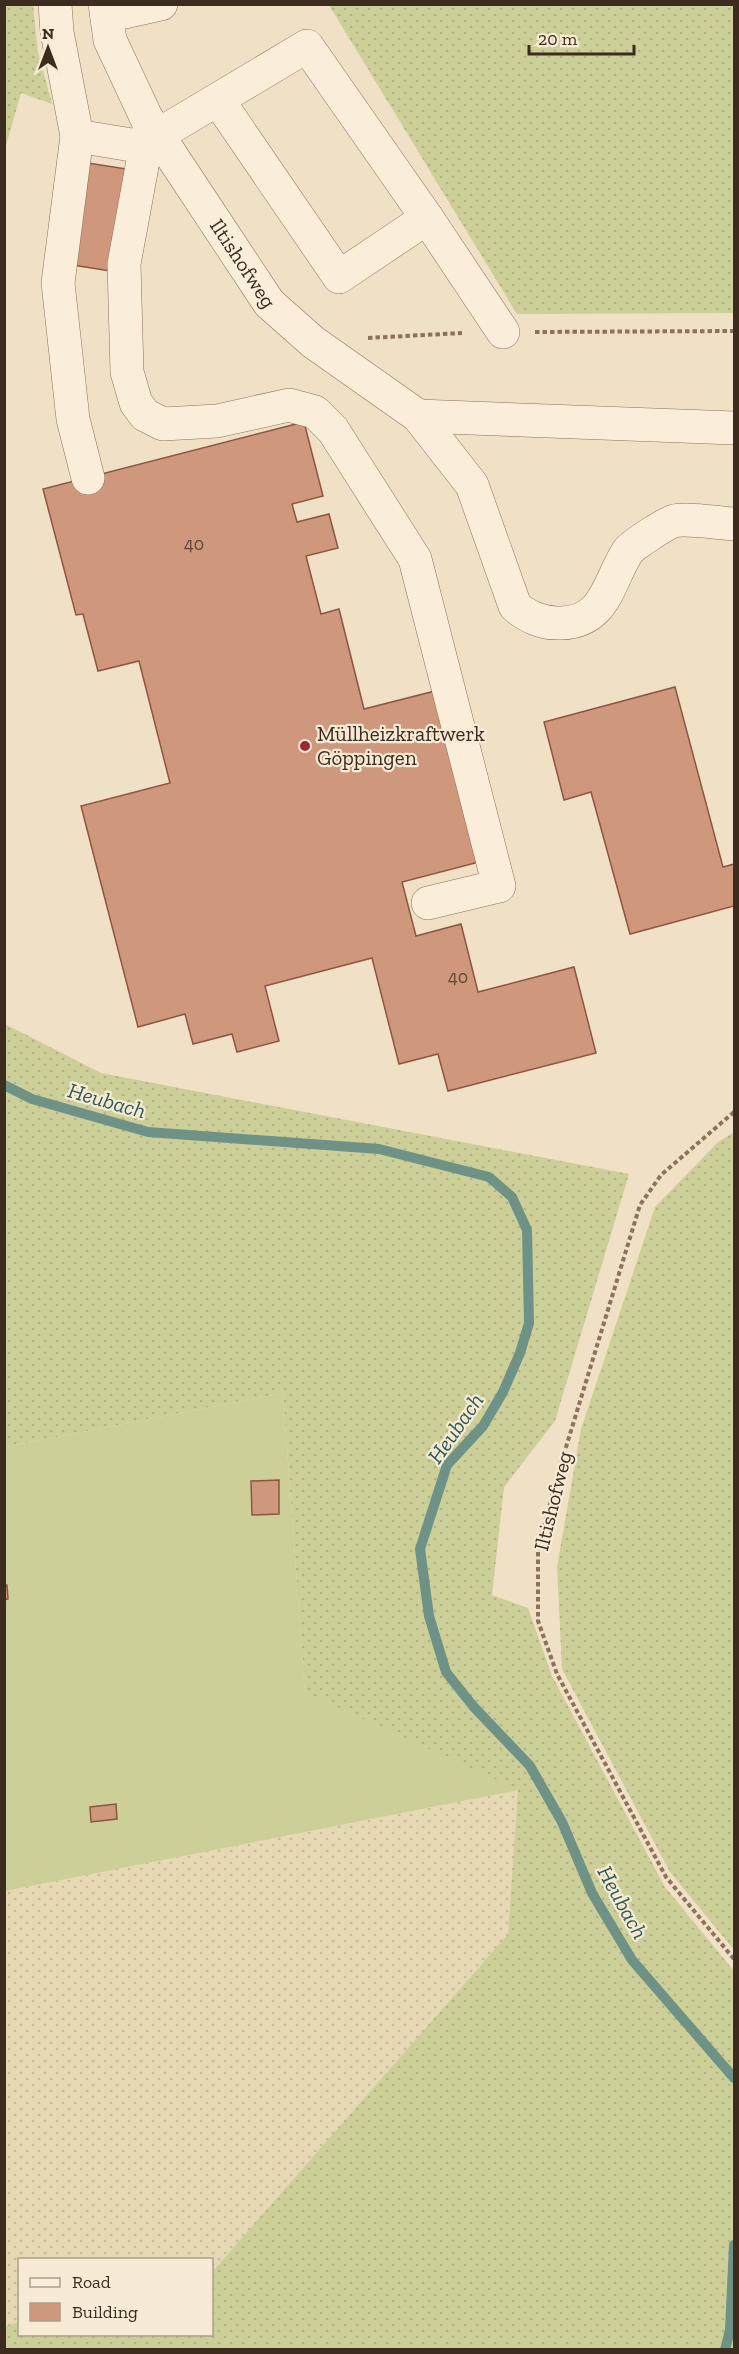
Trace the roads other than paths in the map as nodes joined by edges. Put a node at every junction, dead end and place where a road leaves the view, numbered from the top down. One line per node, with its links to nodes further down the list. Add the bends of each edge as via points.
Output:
1 (55, 4): 6 (street)
2 (161, 4): 3 (street)
3 (106, 10): 5 (street, Iltishofweg, via 110,40)
4 (218, 100): 5 (street); 7 (street, via 308,45); 7 (street, via 339,277)
5 (151, 135): 6 (street); 9 (street, Iltishofweg, via 269,303 313,342); 13 (street, via 124,264 127,372 136,403 145,415 163,424 217,421 289,405 315,412 333,430 415,559 499,886)
6 (77, 136): 11 (street, via 58,283 73,419)
7 (427, 218): 8 (street)
8 (503, 332)
9 (418, 416): 10 (street); 12 (street, Iltishofweg, via 472,485 515,606 547,623 577,622 593,613 629,549 675,521)
10 (735, 428)
11 (88, 478)
12 (735, 524)
13 (428, 903)

